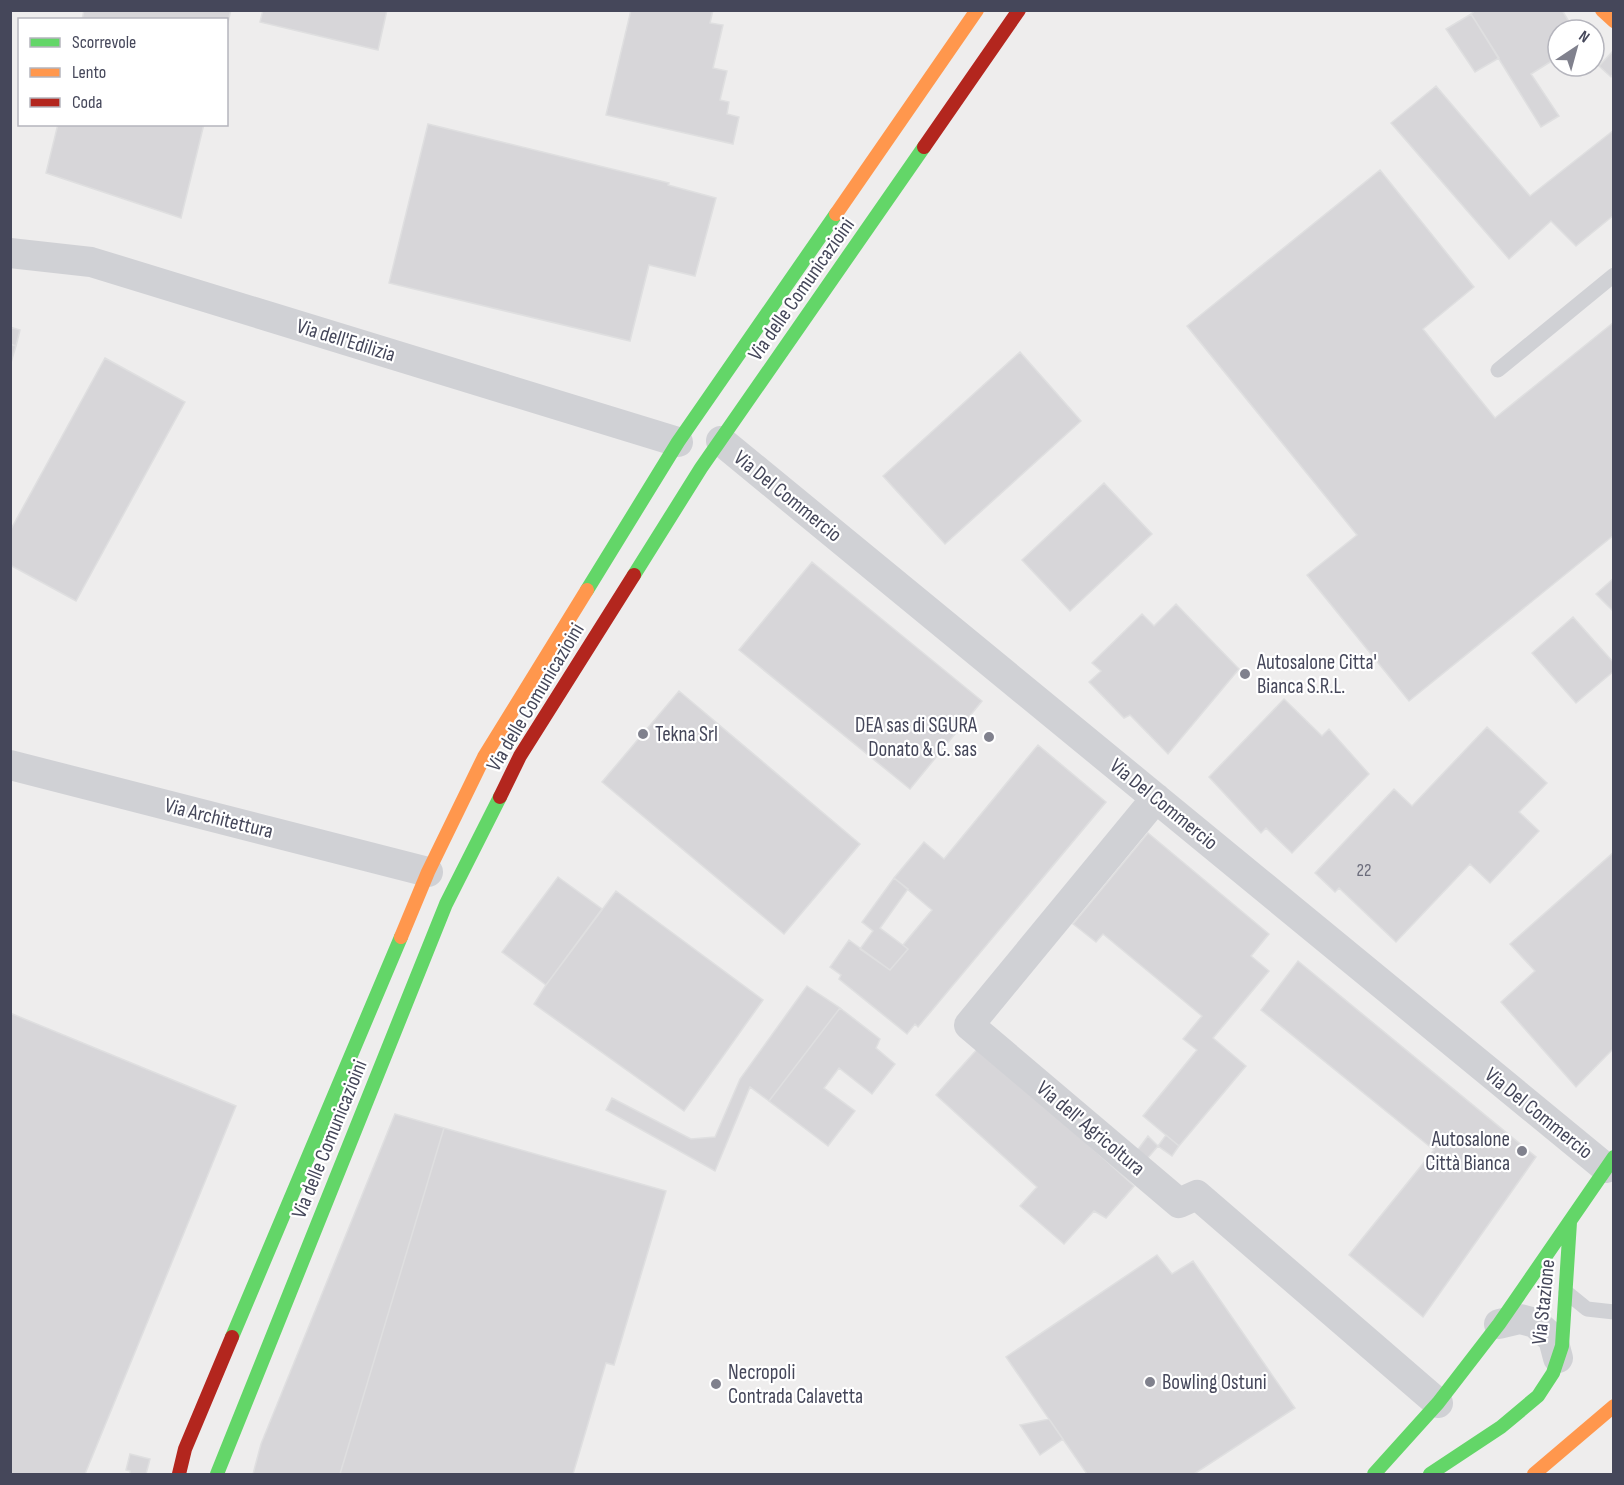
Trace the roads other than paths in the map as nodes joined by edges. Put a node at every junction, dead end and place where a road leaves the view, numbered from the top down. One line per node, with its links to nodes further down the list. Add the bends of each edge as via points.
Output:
1 (977, 10): 9 (street, Via delle Comunicazioini)
2 (1018, 10): 8 (street, Via delle Comunicazioini)
3 (1602, 10): 4 (street)
4 (1614, 21)
5 (10, 253): 9 (street, Via dell'Edilizia, via 91,262)
6 (1614, 275): 7 (lane)
7 (1498, 370)
8 (721, 441): 11 (street, Via Del Commercio); 22 (street, Via delle Comunicazioini, via 520,756 446,904)
9 (678, 442): 12 (street, Via delle Comunicazioini, via 484,757)
10 (10, 765): 12 (street, Via Architettura)
11 (1156, 798): 13 (street, Via Del Commercio); 19 (street, Via dell' Agricoltura, via 969,1025 1179,1203 1197,1195)
12 (428, 872): 21 (street, Via delle Comunicazioini, via 185,1449)
13 (1610, 1162): 14 (street)
14 (1570, 1222): 15 (street, Via Stazione); 17 (street)
15 (1566, 1292): 16 (lane, via 1587,1309); 18 (street, Via Stazione)
16 (1614, 1311)
17 (1499, 1324): 18 (street, via 1520,1319 1535,1323 1553,1340); 19 (street)
18 (1558, 1358): 24 (street, Via Stazione, via 1538,1396 1501,1427)
19 (1438, 1403): 23 (street)
20 (1614, 1406): 25 (street)
21 (179, 1474)
22 (217, 1474)
23 (1374, 1474)
24 (1430, 1474)
25 (1534, 1474)

